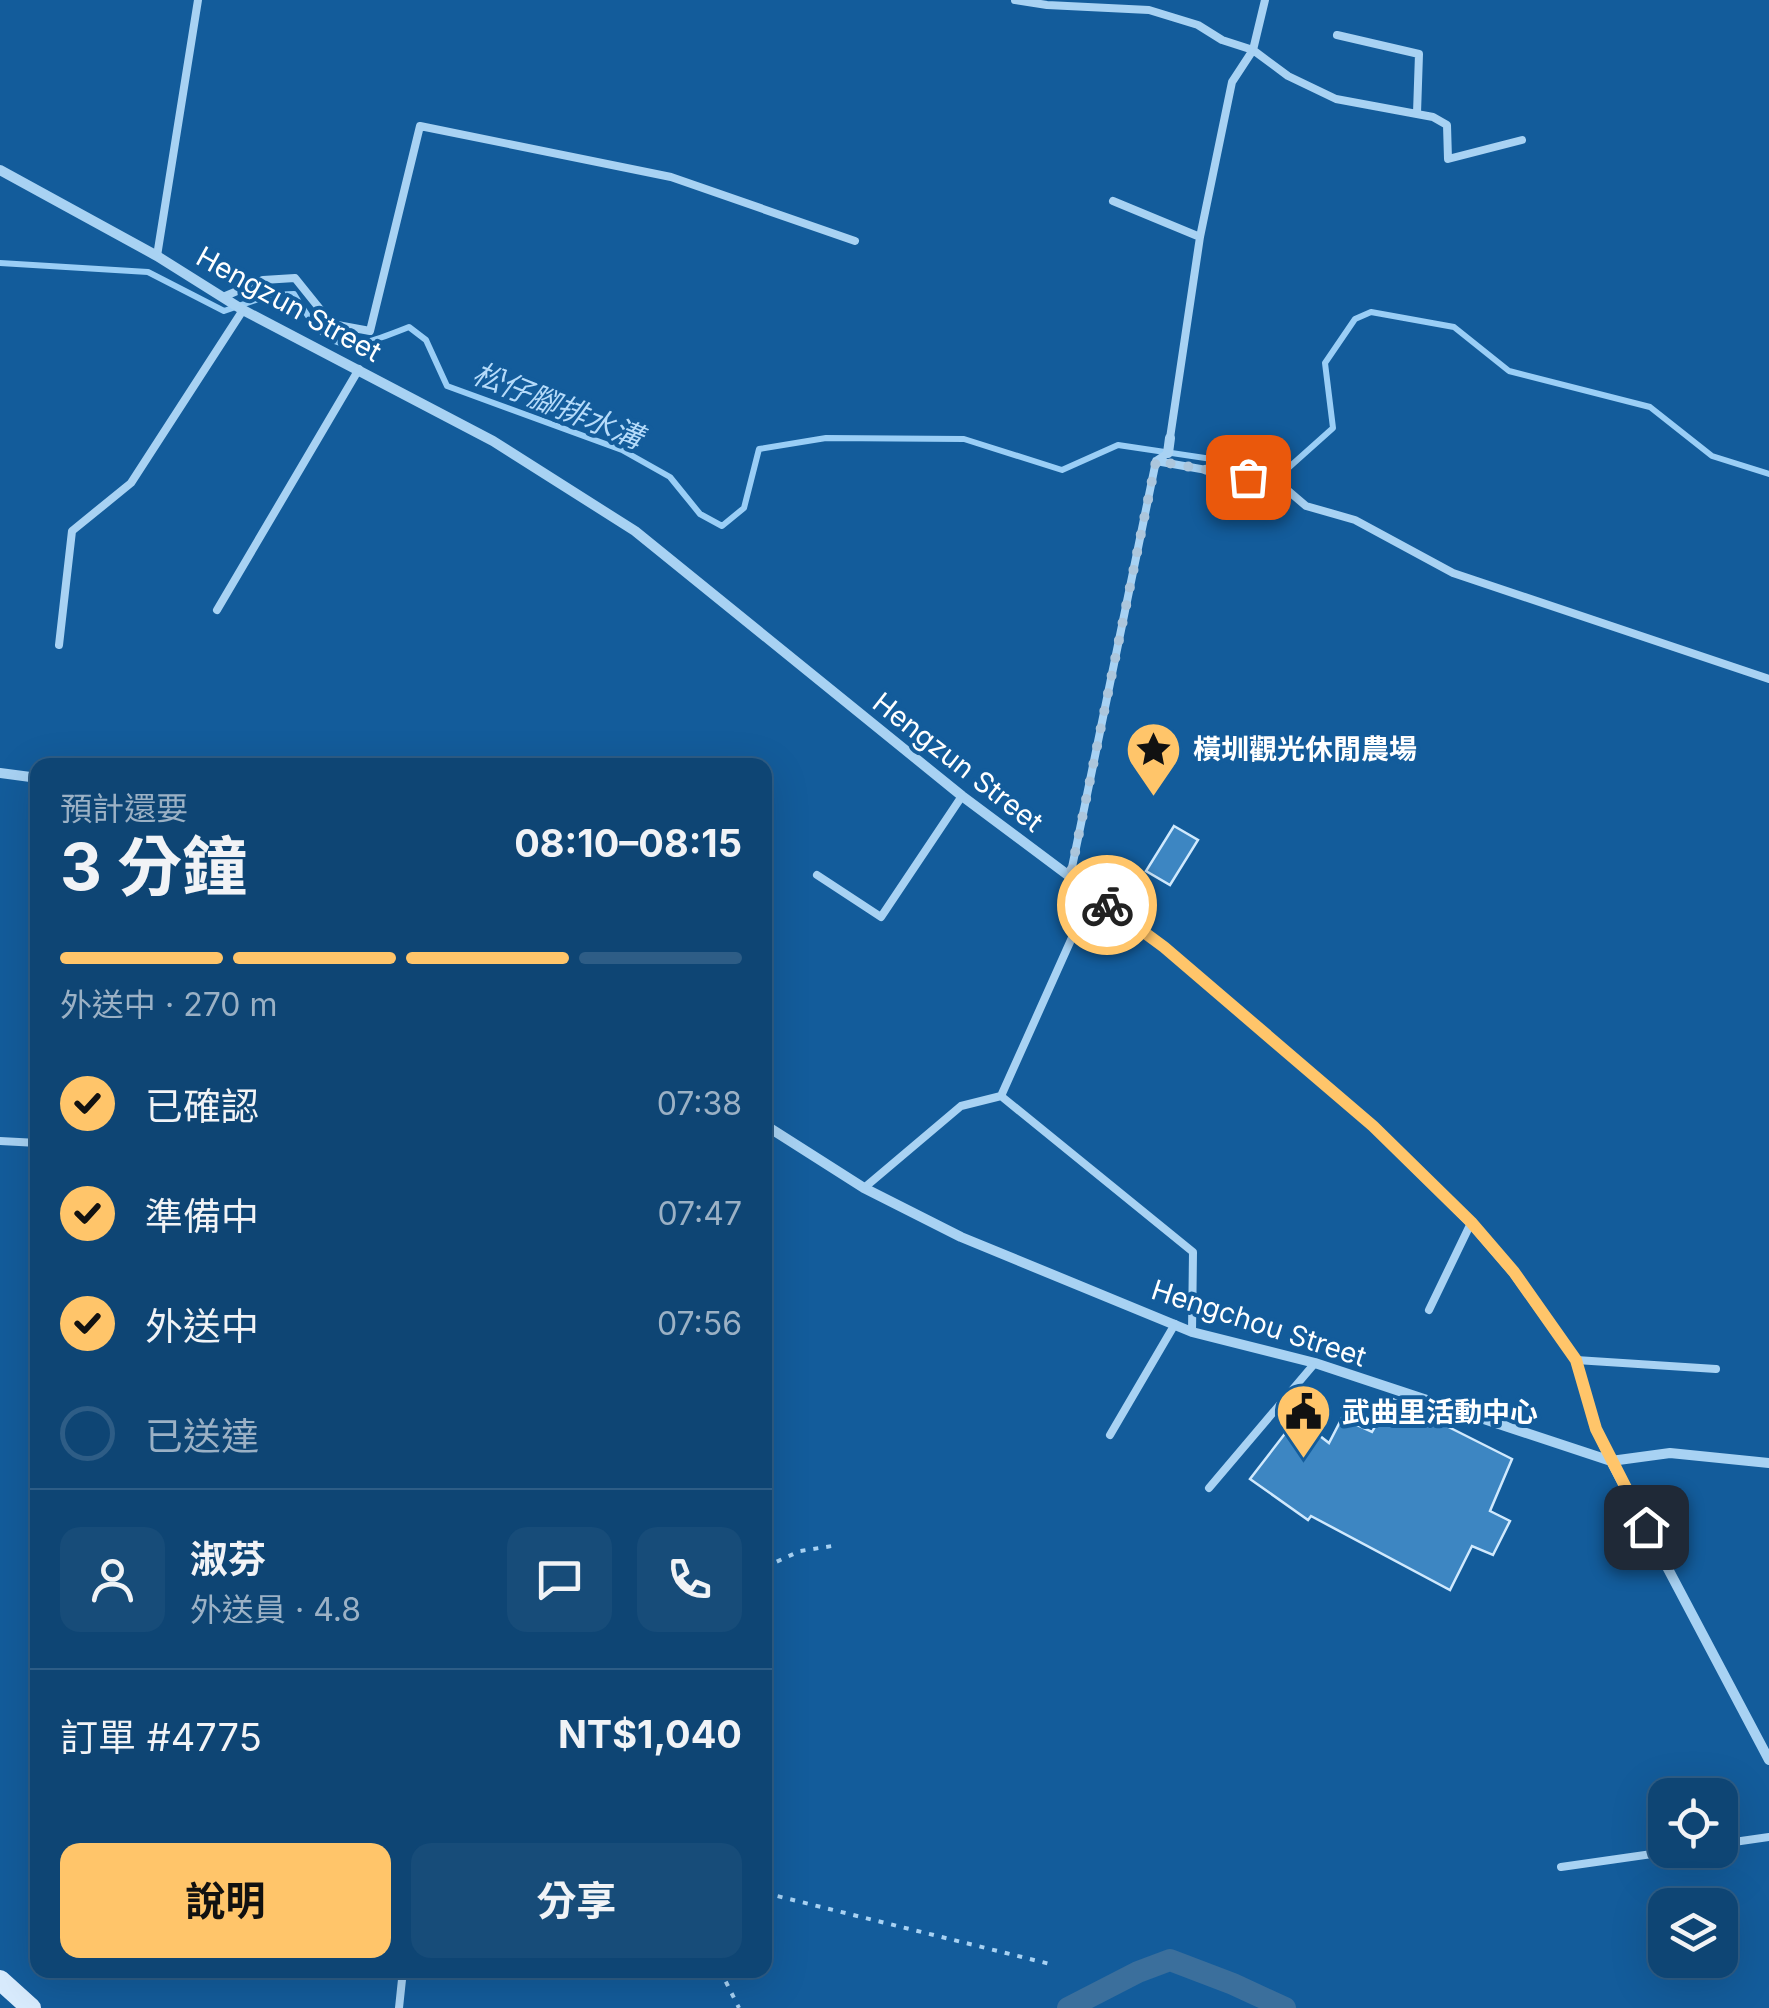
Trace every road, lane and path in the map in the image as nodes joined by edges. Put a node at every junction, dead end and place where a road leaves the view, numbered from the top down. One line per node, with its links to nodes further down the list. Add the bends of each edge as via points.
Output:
1 (198, 0): 12 (lane)
2 (1016, 0): 5 (lane, via 1148,10)
3 (1265, 0): 5 (lane)
4 (1337, 35): 6 (lane, via 1419,54)
5 (1253, 50): 6 (lane, via 1336,99); 10 (lane, via 1232,82)
6 (1417, 114): 7 (lane, via 1448,125 1448,159)
7 (1522, 140)
8 (0, 170): 12 (street, Hengzun Street)
9 (1113, 201): 10 (lane)
10 (1200, 237): 16 (lane)
11 (854, 241): 13 (lane, via 672,178 420,126 370,331 332,324 296,278 263,280)
12 (158, 256): 13 (street, Hengzun Street)
13 (223, 297): 14 (street, Hengzun Street)
14 (243, 310): 15 (street, Hengzun Street); 20 (lane, via 131,483 72,532)
15 (359, 369): 19 (lane); 24 (street, Hengzun Street, via 635,531)
16 (1170, 438): 17 (street)
17 (1168, 453): 18 (lane)
18 (1156, 461): 21 (lane, via 1279,483 1306,506 1355,520 1453,573); 26 (lane)
19 (217, 610)
20 (59, 645)
21 (1769, 679)
22 (0, 773): 23 (street)
23 (30, 777)
24 (962, 796): 25 (lane, via 881,917); 26 (street, Hengzun Street)
25 (818, 875)
26 (1070, 877): 27 (street, Hengzun Street)
27 (1092, 894): 28 (lane); 33 (street, Hengzun Street, via 1373,1126)
28 (1001, 1096): 32 (lane, via 961,1106); 36 (lane, via 1194,1252)
29 (772, 1129): 32 (street, Hengchou Street)
30 (0, 1141): 31 (lane)
31 (30, 1143)
32 (864, 1188): 35 (street, Hengchou Street, via 961,1236)
33 (1471, 1222): 34 (lane); 37 (street, Hengzun Street)
34 (1430, 1310)
35 (1175, 1324): 36 (street, Hengchou Street); 40 (lane)
36 (1192, 1332): 38 (street, Hengchou Street)
37 (1576, 1360): 39 (lane); 41 (street, Hengzun Street)
38 (1314, 1363): 41 (street, Hengchou Street); 43 (lane)
39 (1716, 1369)
40 (1110, 1435)
41 (1611, 1461): 42 (street, Hengchou Street, via 1670,1453); 46 (street, Hengzun Street)
42 (1769, 1463)
43 (1209, 1488)
44 (832, 1546): 45 (path, via 800,1550)
45 (772, 1564)
46 (1769, 1760)
47 (1769, 1838): 48 (lane)
48 (1738, 1842)
49 (1648, 1855): 50 (lane)
50 (1561, 1867)
51 (772, 1896): 52 (path)
52 (1054, 1965)
53 (401, 1978): 57 (lane)
54 (724, 1978): 58 (path)
55 (0, 1980): 56 (main road)
56 (30, 2008)
57 (399, 2008)
58 (739, 2008)

